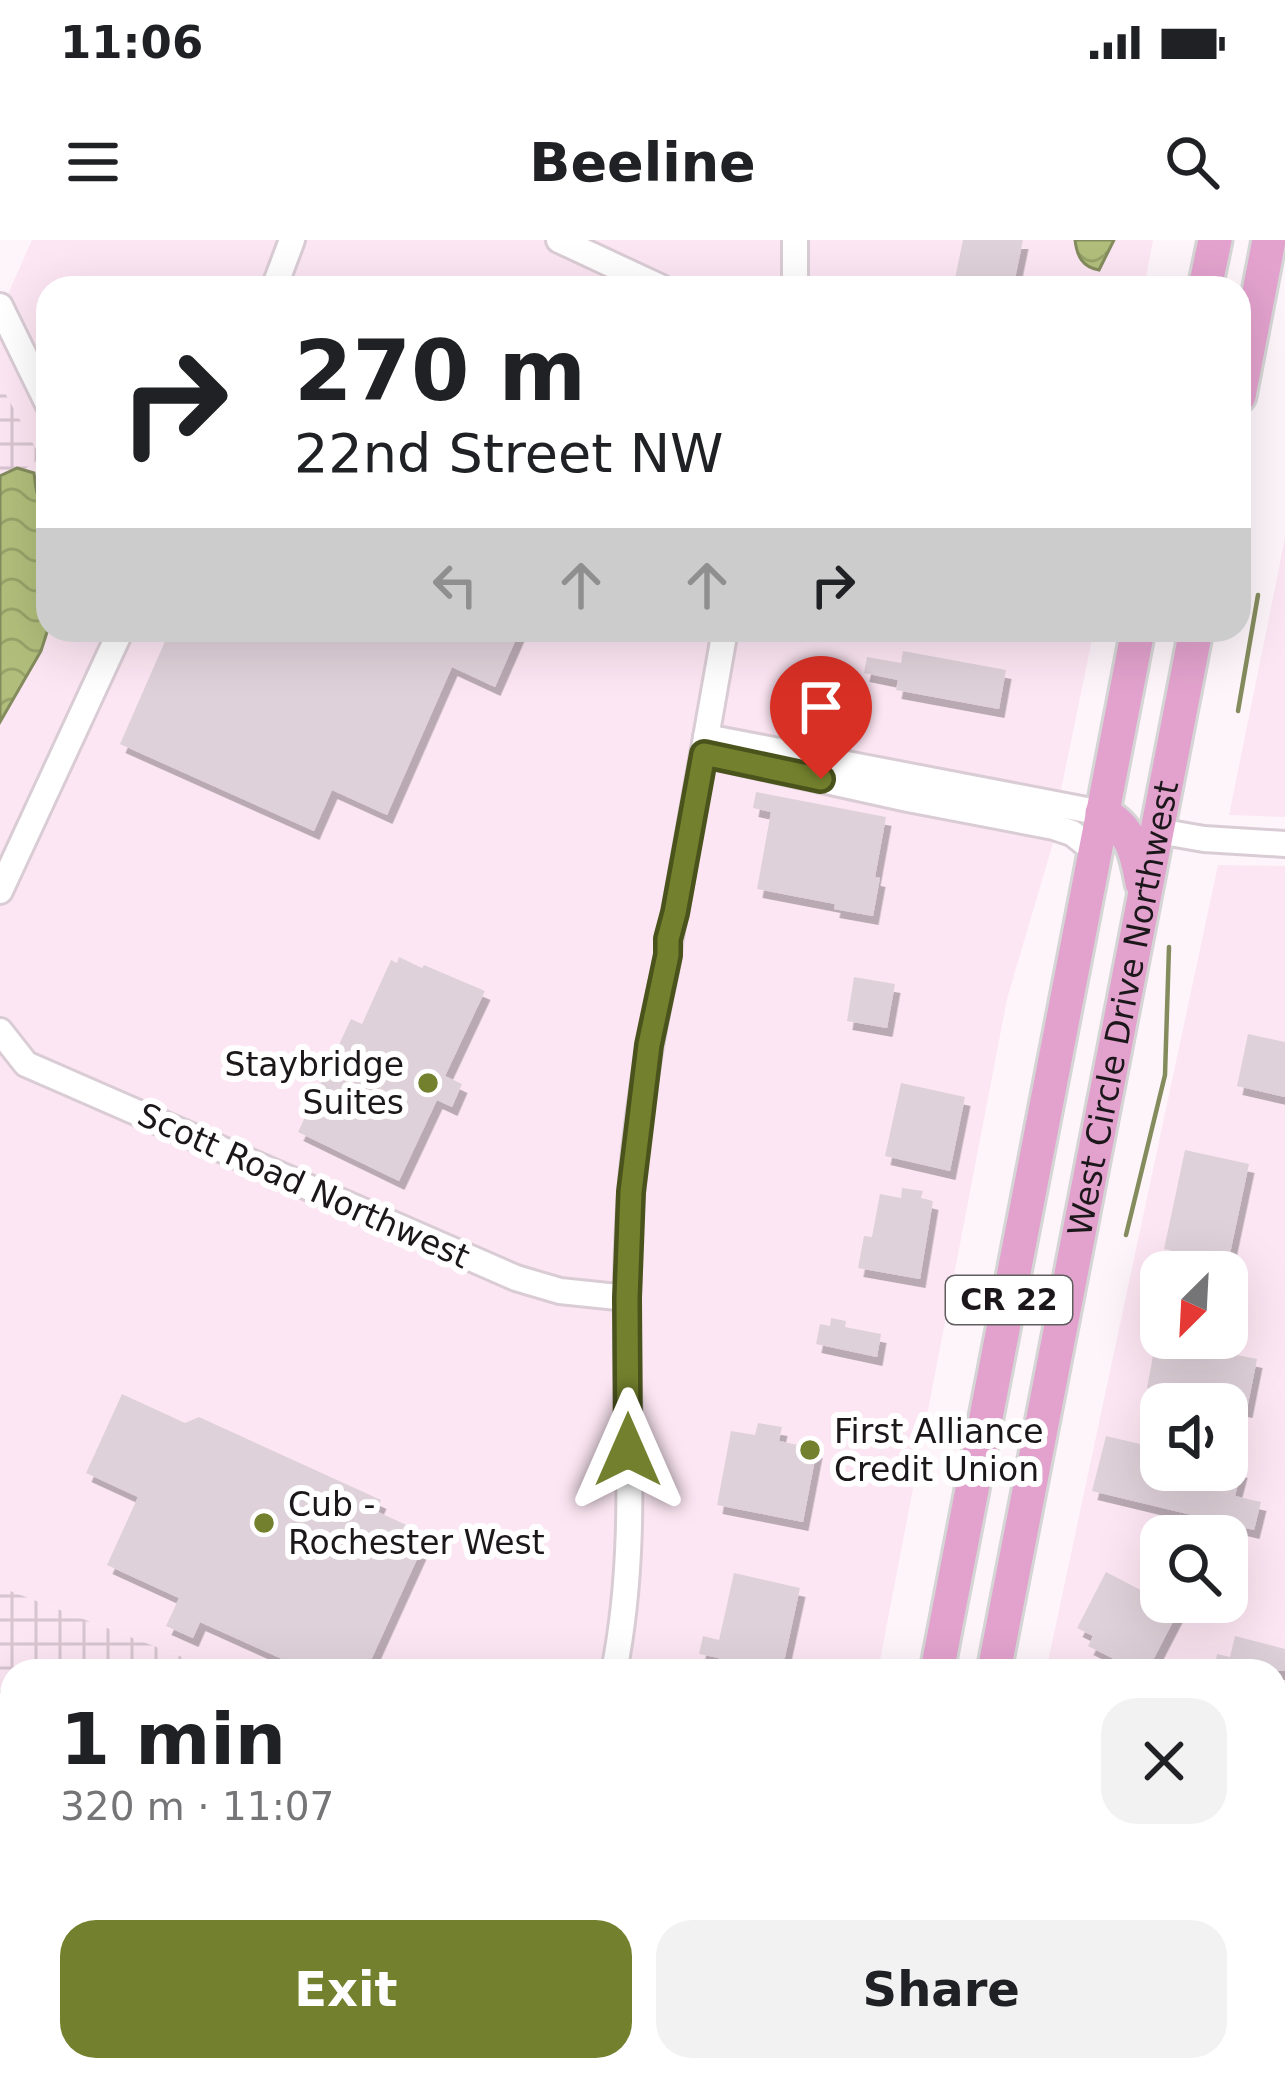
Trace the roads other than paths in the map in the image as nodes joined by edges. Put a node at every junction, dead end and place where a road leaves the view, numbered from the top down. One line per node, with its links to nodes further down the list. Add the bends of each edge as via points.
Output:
1 (292, 240): 6 (street)
2 (559, 240): 7 (street)
3 (795, 240): 8 (street)
4 (1215, 240): 9 (main road)
5 (1268, 240): 11 (main road)
6 (278, 276)
7 (636, 276)
8 (795, 276)
9 (1208, 276)
10 (0, 306): 12 (street)
11 (1251, 331)
12 (36, 380)
13 (115, 642): 22 (street)
14 (723, 642): 17 (street)
15 (1136, 642): 18 (main road, West Circle Drive Northwest / CR 22)
16 (1194, 642): 19 (main road, West Circle Drive Northwest / CR 22)
17 (705, 745): 18 (street); 21 (street, via 908,799 1054,826); 25 (street, via 649,1045)
18 (1102, 813): 21 (main road, West Circle Drive Northwest / CR 22); 23 (main road, via 1132,842)
19 (1159, 831): 20 (street); 23 (main road, West Circle Drive Northwest / CR 22)
20 (1285, 844)
21 (1095, 850): 27 (main road, West Circle Drive Northwest / CR 22)
22 (0, 891)
23 (1145, 896): 28 (main road, West Circle Drive Northwest / CR 22)
24 (0, 1031): 25 (street, Scott Road Northwest, via 26,1064 516,1278)
25 (627, 1298): 26 (street, via 627,1574)
26 (616, 1659)
27 (939, 1659)
28 (996, 1659)

